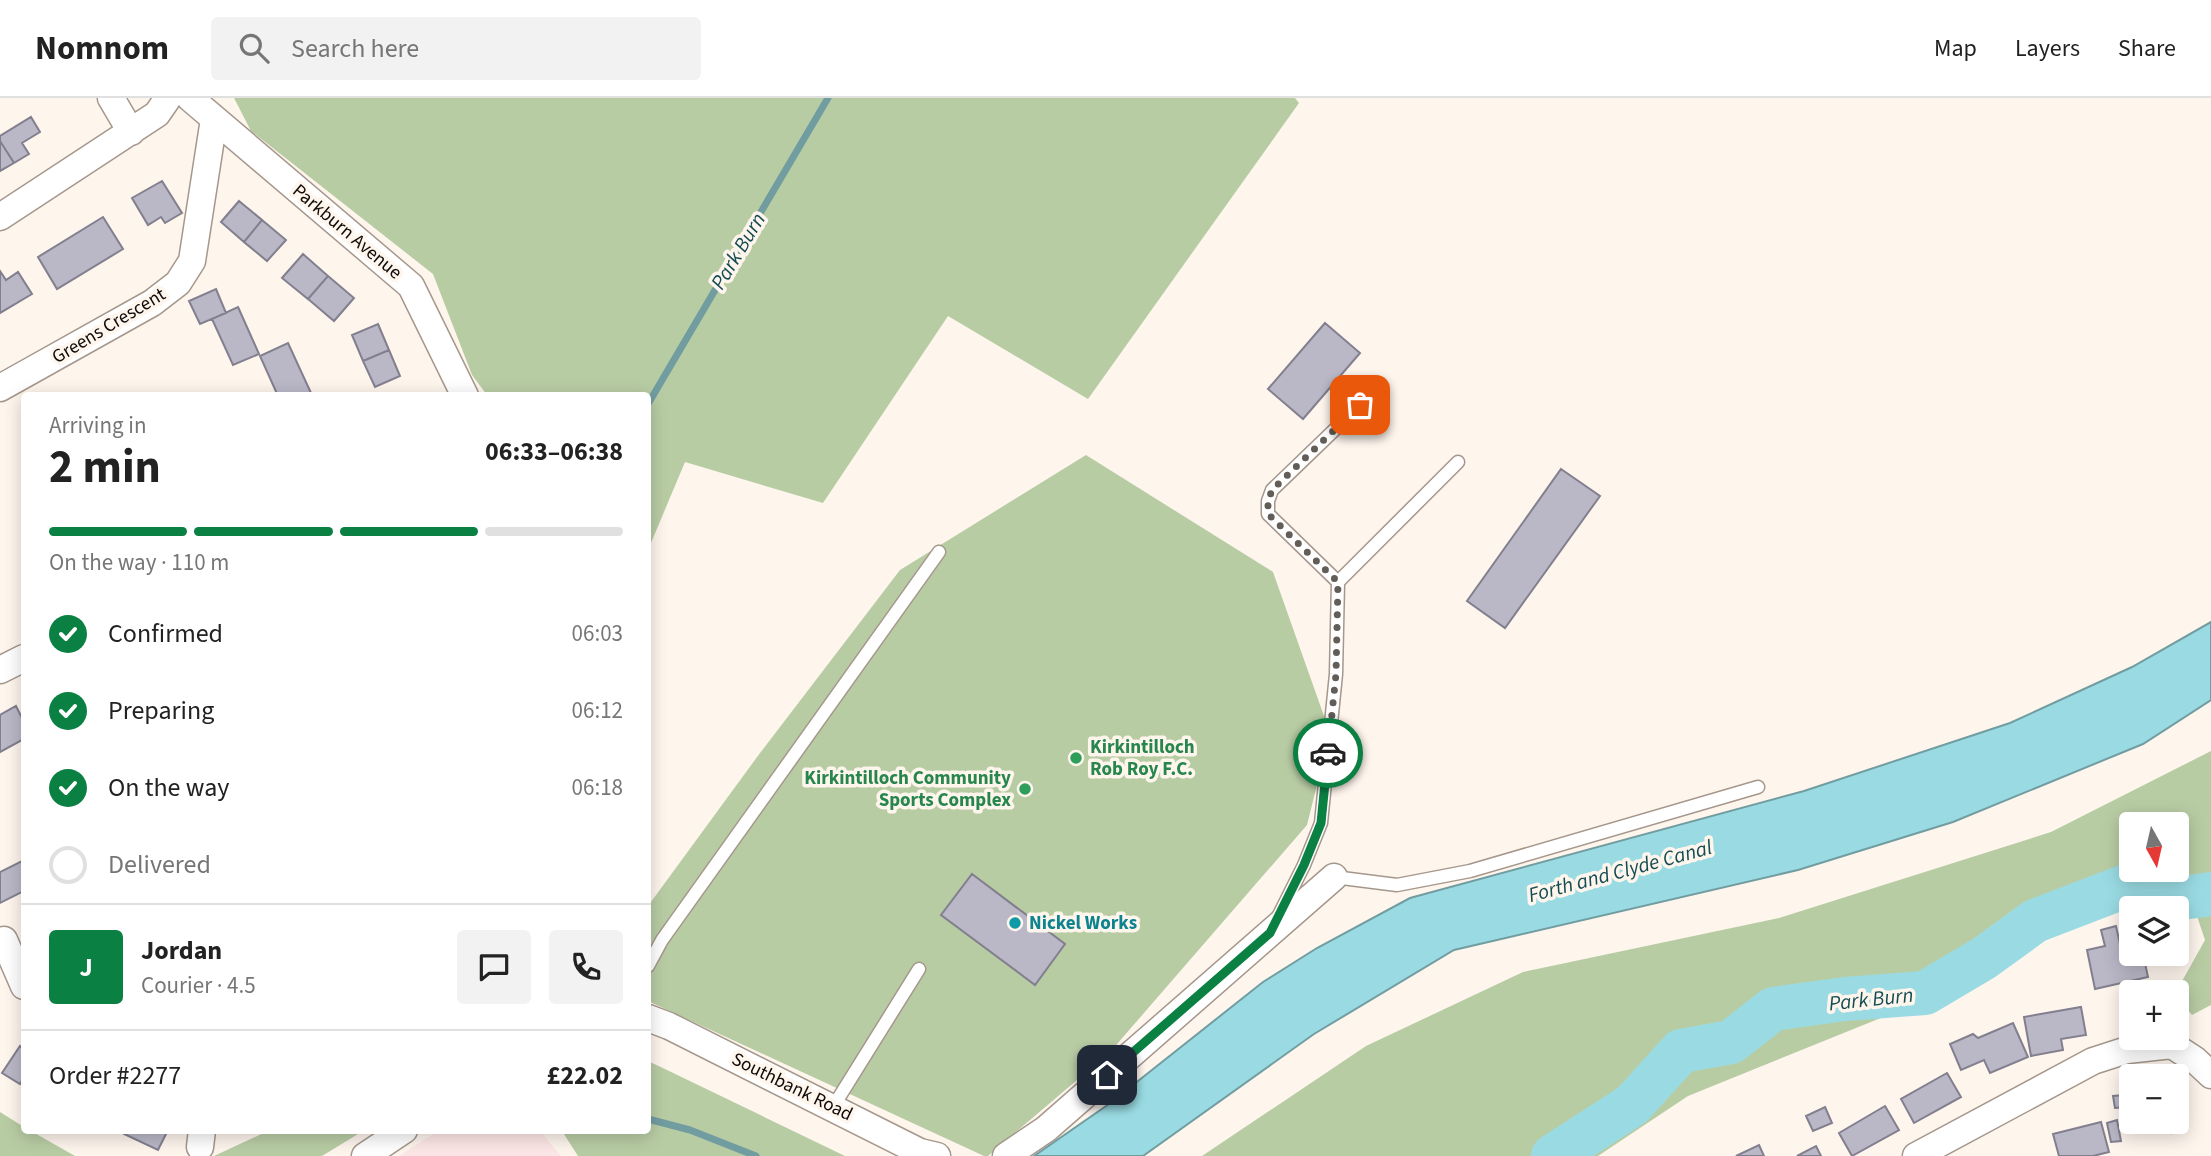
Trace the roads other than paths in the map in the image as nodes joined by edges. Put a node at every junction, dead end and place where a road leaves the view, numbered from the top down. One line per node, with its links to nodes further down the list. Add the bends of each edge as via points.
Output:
1 (111, 98): 5 (street)
2 (168, 98): 5 (street, via 157,114)
3 (190, 98): 4 (street, Parkburn Avenue)
4 (214, 119): 7 (street, Greens Crescent, via 192,261 178,283 152,303); 9 (street, Parkburn Avenue, via 411,286)
5 (131, 132): 6 (street)
6 (0, 217)
7 (0, 388)
8 (1378, 388): 12 (lane, via 1272,490 1268,501 1268,514)
9 (463, 392)
10 (1458, 462): 12 (lane)
11 (939, 552): 19 (lane)
12 (1338, 582): 17 (lane, via 1336,674 1321,823)
13 (21, 660): 14 (street)
14 (0, 670)
15 (1758, 787): 16 (lane, via 1471,871 1397,885)
16 (1334, 877): 17 (street)
17 (1270, 933): 28 (street, via 1046,1129)
18 (9, 938): 21 (street)
19 (651, 960)
20 (919, 969): 24 (lane)
21 (21, 976)
22 (651, 1019): 24 (street, Southbank Road)
23 (2211, 1075): 29 (street, via 2172,1045 2127,1050 2093,1061)
24 (833, 1107): 27 (street, Southbank Road, via 920,1152)
25 (398, 1134): 26 (street)
26 (365, 1156)
27 (937, 1156)
28 (1006, 1156)
29 (1916, 1156)

